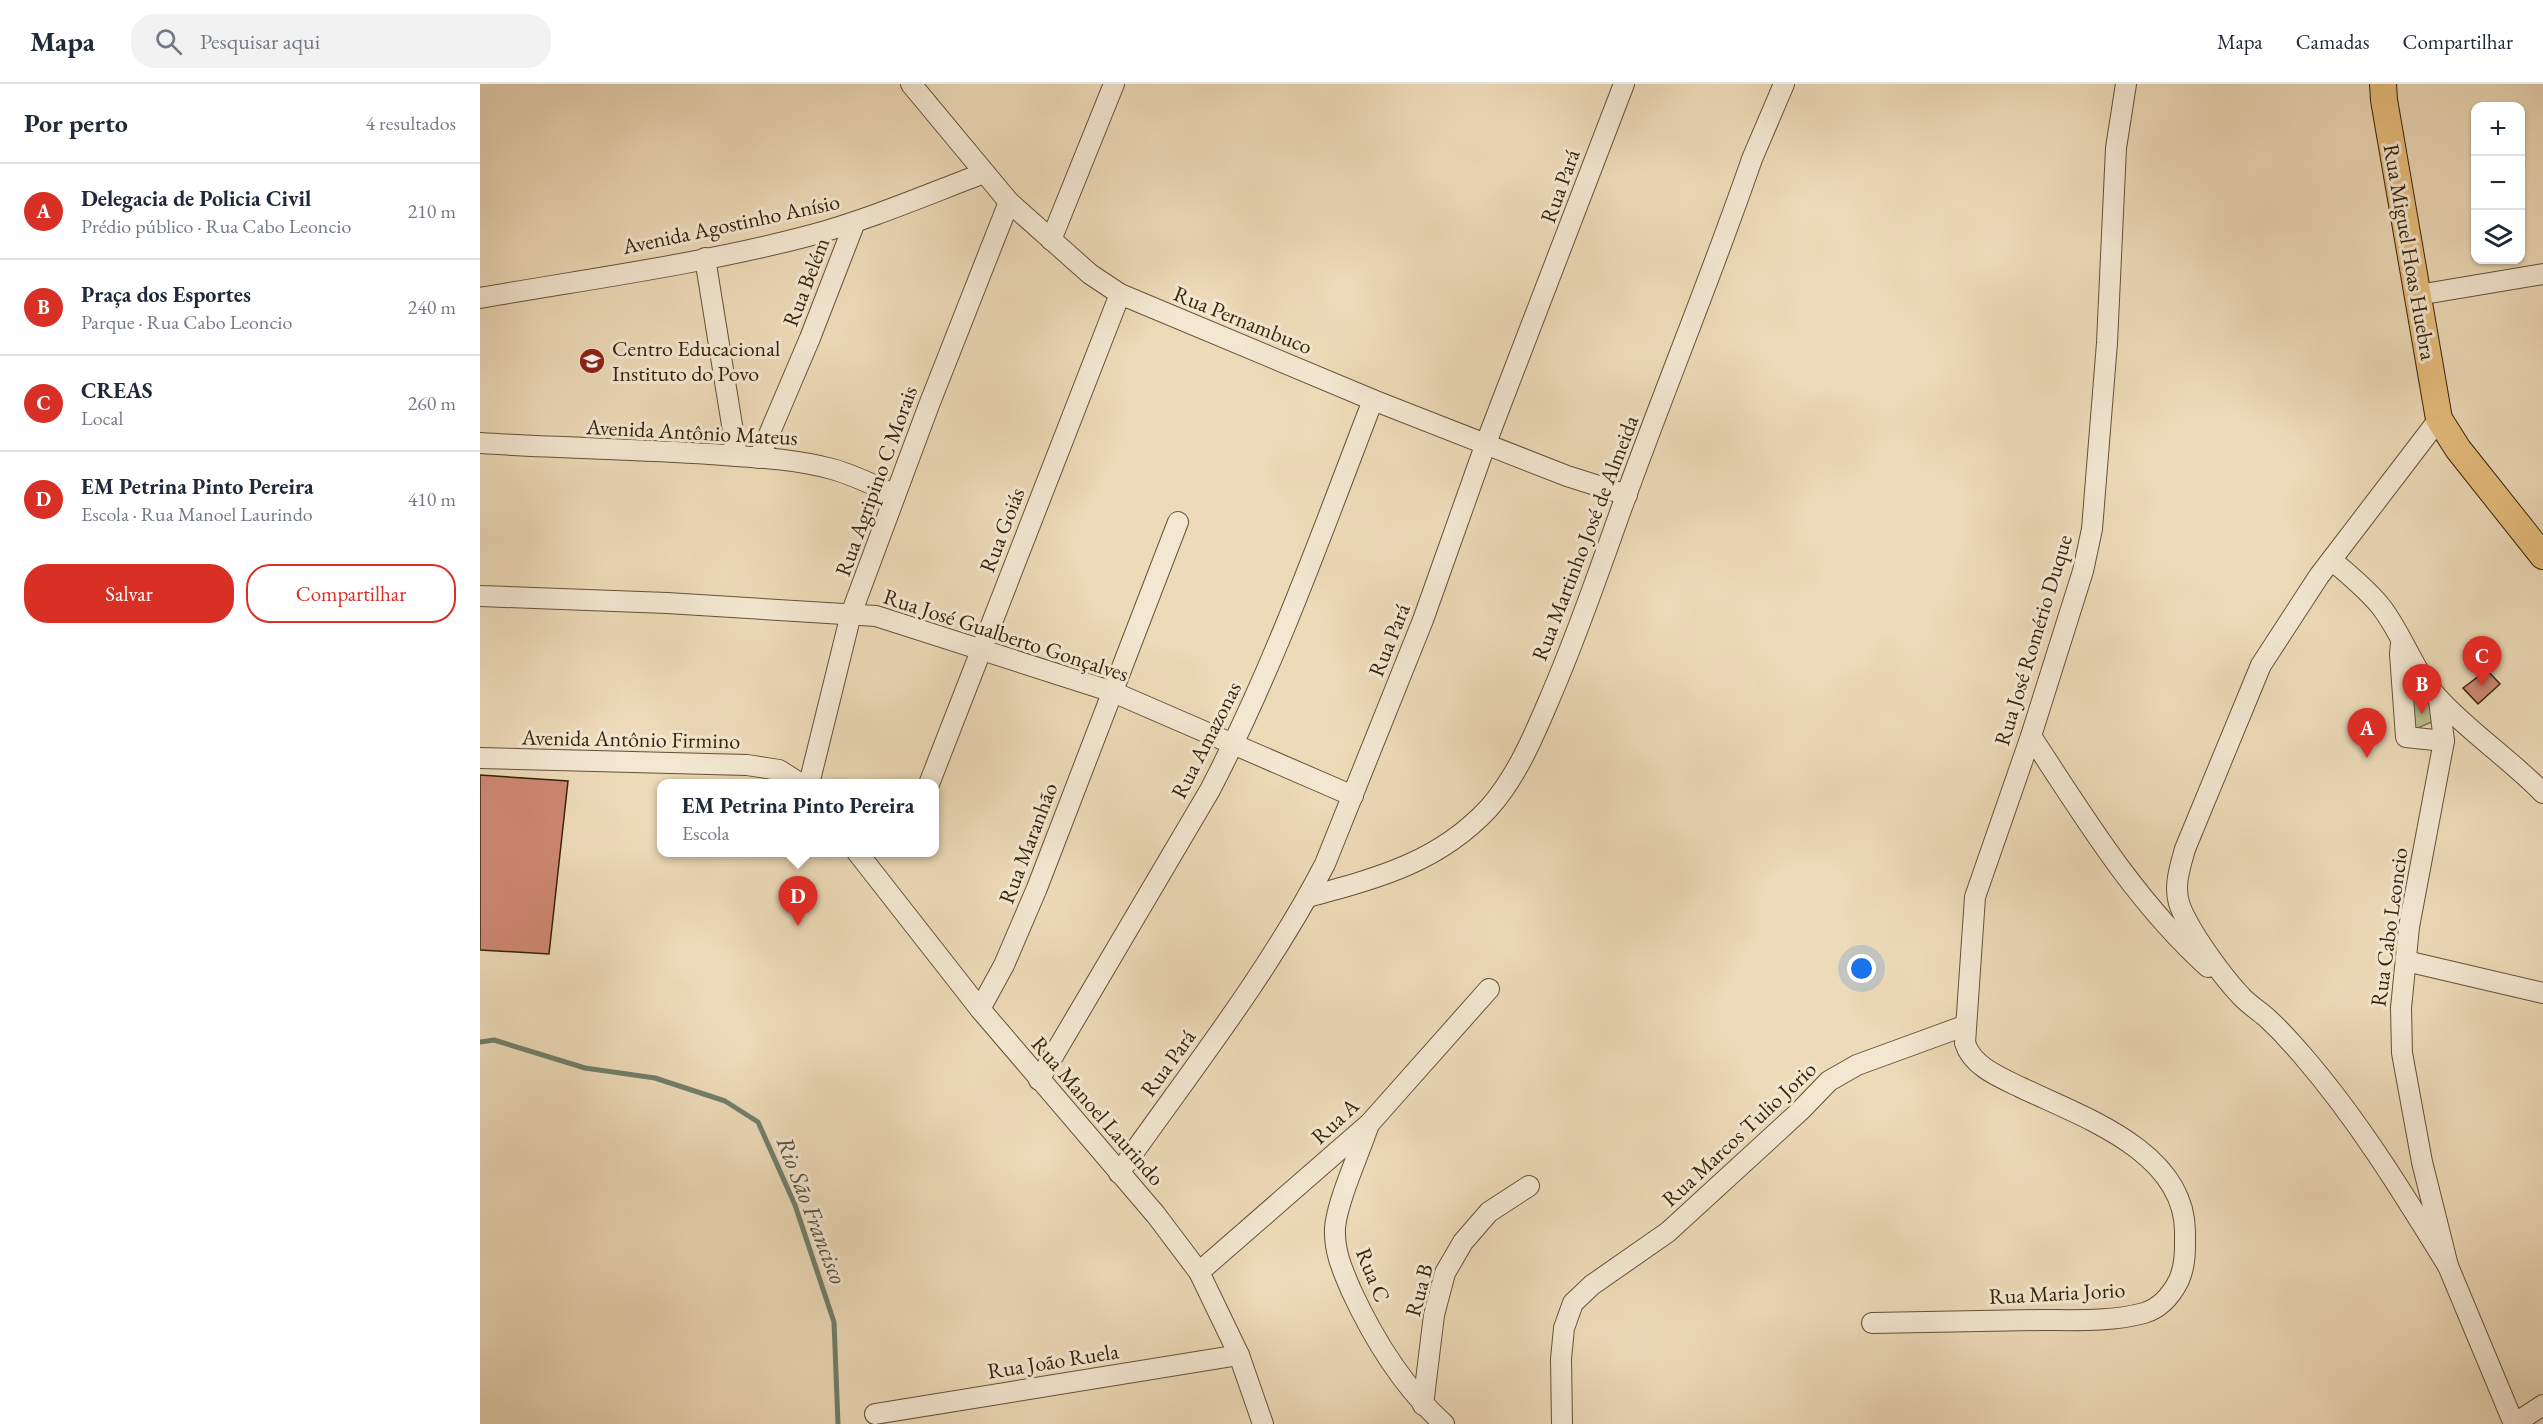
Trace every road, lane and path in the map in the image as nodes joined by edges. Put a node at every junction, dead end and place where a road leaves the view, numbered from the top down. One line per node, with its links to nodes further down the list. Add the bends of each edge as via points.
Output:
1 (911, 84): 7 (street, Rua Pernambuco)
2 (1114, 84): 10 (street)
3 (1624, 84): 19 (street, Rua Pará)
4 (1784, 84): 23 (street, Rua Martinho José de Almeida, via 1752,159)
5 (2126, 84): 33 (street, Rua José Romério Duque, via 2116,148 2107,343 2092,529 2083,571)
6 (2383, 84): 14 (main road, Rua Miguel Hoas Huebra)
7 (984, 173): 8 (street, Rua Pernambuco); 9 (street, Avenida Agostinho Anísio)
8 (1009, 202): 10 (street, Rua Pernambuco); 22 (street, Rua Agripino C Morais)
9 (855, 222): 11 (street, Avenida Agostinho Anísio); 21 (street, Rua Belém)
10 (1051, 240): 13 (street, Rua Pernambuco)
11 (705, 258): 15 (street, Avenida Agostinho Anísio); 20 (street)
12 (2543, 274): 14 (street)
13 (1120, 294): 16 (street, Rua Pernambuco); 30 (street, Rua Goiás)
14 (2418, 295): 17 (main road, Rua Miguel Hoas Huebra)
15 (480, 298)
16 (1373, 400): 19 (street, Rua Pernambuco); 35 (street, Rua Amazonas, via 1282,634)
17 (2439, 419): 25 (main road, via 2458,449); 26 (street)
18 (480, 443): 20 (street, Avenida Antônio Mateus)
19 (1486, 443): 23 (street, Rua Pernambuco); 41 (street, Rua Pará, via 1450,550)
20 (737, 456): 21 (street, Avenida Antônio Mateus)
21 (759, 458): 22 (street, Avenida Antônio Mateus, via 801,461 833,469)
22 (895, 495): 28 (street, Rua Agripino C Morais)
23 (1627, 495): 43 (street, Rua Martinho José de Almeida, via 1579,630 1511,780 1454,840 1419,861 1374,879)
24 (1178, 522): 31 (street, Rua Maranhão)
25 (2543, 556)
26 (2332, 561): 29 (street, via 2366,590); 47 (street, via 2261,665 2178,874 2179,904 2191,930)
27 (480, 596): 28 (street, Rua José Gualberto Gonçalves)
28 (851, 614): 30 (street, Rua José Gualberto Gonçalves, via 886,619); 38 (street, Rua Agripino C Morais)
29 (2402, 639): 32 (street); 34 (street, via 2406,737)
30 (980, 649): 31 (street, Rua José Gualberto Gonçalves); 39 (street, Rua Goiás)
31 (1113, 692): 35 (street, Rua José Gualberto Gonçalves); 48 (street, Rua Maranhão, via 1037,888)
32 (2439, 700): 34 (street, Rua Cabo Leoncio); 40 (street)
33 (2031, 736): 47 (street, via 2086,822 2153,912 2180,942); 49 (street, Rua José Romério Duque, via 1975,897)
34 (2444, 741): 44 (street, Rua Cabo Leoncio)
35 (1233, 746): 41 (street, Rua José Gualberto Gonçalves); 51 (street, Rua Amazonas)
36 (480, 758): 37 (street, Avenida Antônio Firmino, via 747,765 779,771)
37 (794, 779)
38 (810, 779)
39 (931, 779)
40 (2543, 793)
41 (1353, 796): 43 (street, Rua Pará)
42 (861, 857): 48 (street, Rua Manoel Laurindo)
43 (1308, 897): 53 (street, Rua Pará, via 1244,998)
44 (2406, 961): 46 (street); 55 (street, Rua Cabo Leoncio, via 2402,1053 2422,1162)
45 (1490, 989): 52 (street, Rua A)
46 (2543, 993)
47 (2241, 996): 55 (street, via 2302,1056 2349,1113)
48 (980, 1009): 51 (street, Rua Manoel Laurindo)
49 (1964, 1026): 50 (street, Rua José Romério Duque, via 1968,1052); 64 (street, Rua Marcos Tulio Jorio, via 1857,1065 1829,1081 1668,1232 1592,1285 1573,1303 1564,1328 1561,1359)
50 (2001, 1078): 57 (street, Rua Maria Jorio, via 2106,1127 2161,1170 2184,1216 2185,1257 2170,1296 2158,1307 2144,1312 2103,1319)
51 (1039, 1080): 53 (street, Rua Manoel Laurindo)
52 (1370, 1123): 56 (street, Rua A); 59 (street, Rua C, via 1340,1207 1335,1247 1367,1324)
53 (1119, 1173): 56 (street, Rua Manoel Laurindo)
54 (1529, 1186): 59 (street, Rua B, via 1489,1212 1463,1242 1445,1273 1434,1315)
55 (2448, 1266): 65 (street)
56 (1199, 1272): 58 (street, Rua Manoel Laurindo)
57 (1872, 1323)
58 (1239, 1355): 61 (street, Rua João Ruela); 62 (street, Rua Manoel Laurindo)
59 (1423, 1405): 63 (street, Rua C)
60 (2543, 1405): 65 (street)
61 (874, 1414)
62 (1263, 1424)
63 (1444, 1424)
64 (1562, 1424)
65 (2514, 1424)

